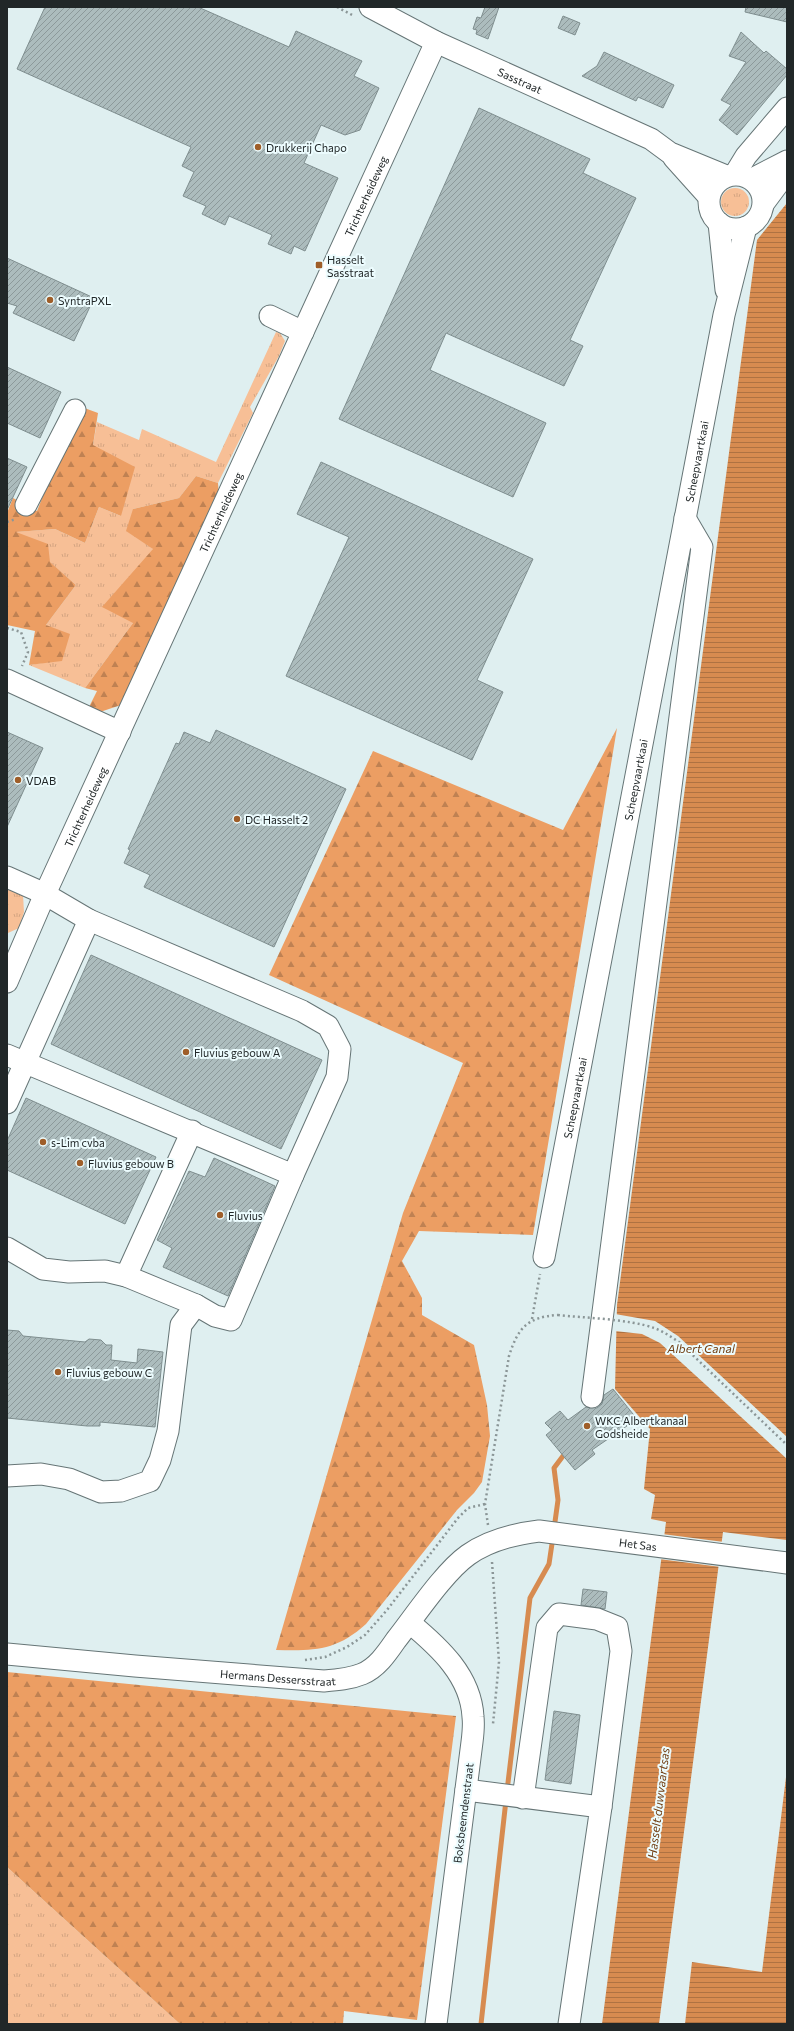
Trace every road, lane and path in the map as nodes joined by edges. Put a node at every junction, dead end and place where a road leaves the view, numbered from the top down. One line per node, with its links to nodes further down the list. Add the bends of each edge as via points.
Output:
1 (370, 7): 2 (street, Sasstraat)
2 (436, 42): 4 (street, Sasstraat, via 651,139); 14 (street, Trichterheideweg)
3 (787, 108): 7 (street, via 746,156)
4 (670, 153): 7 (street, Sasstraat); 8 (street, Sasstraat)
5 (787, 161): 7 (street)
6 (787, 172): 9 (street)
7 (738, 176): 8 (street, via 714,185); 9 (street, via 761,190)
8 (709, 197): 10 (street, via 712,215)
9 (764, 203): 11 (street, via 754,223)
10 (719, 223): 11 (street, via 727,228); 12 (street, Scheepvaartkaai)
11 (746, 227): 12 (street, Scheepvaartkaai)
12 (727, 302): 17 (street, Scheepvaartkaai)
13 (270, 316): 14 (street)
14 (303, 332): 21 (street, Trichterheideweg)
15 (75, 410): 16 (street)
16 (26, 505)
17 (685, 518): 31 (street, Scheepvaartkaai); 35 (street, via 702,547)
18 (7, 628): 19 (path, via 21,632 28,652)
19 (22, 665)
20 (7, 680): 21 (street)
21 (120, 732): 23 (street, Trichterheideweg)
22 (7, 877): 23 (street)
23 (45, 894): 24 (street); 25 (street, Trichterheideweg)
24 (89, 920): 26 (street); 29 (street, via 302,1011 328,1026 340,1049 337,1078)
25 (7, 982)
26 (16, 1059): 27 (street); 28 (street)
27 (7, 1103)
28 (192, 1131): 29 (street); 32 (street)
29 (294, 1175): 33 (street, via 231,1320 215,1316)
30 (7, 1248): 32 (street, via 43,1269 68,1272 105,1271)
31 (544, 1257): 34 (path)
32 (126, 1276): 33 (street)
33 (196, 1305): 37 (street, via 182,1326 168,1431 160,1460 150,1481 121,1490 101,1492 69,1479 41,1474)
34 (532, 1319): 36 (path, bridge, via 558,1315 654,1328 679,1342); 42 (path, via 515,1337 509,1356 486,1504 468,1508 458,1518 365,1635 325,1657)
35 (592, 1397)
36 (787, 1445)
37 (7, 1476)
38 (490, 1542): 39 (street, Het Sas, via 539,1531); 40 (street, Hermans Dessersstraat, via 468,1555 448,1573)
39 (787, 1563)
40 (410, 1623): 41 (street, Hermans Dessersstraat, via 380,1661 363,1674 343,1680 135,1666); 43 (street, Boksbeemdenstraat, via 437,1646 456,1668 468,1694 473,1716)
41 (7, 1654)
42 (299, 1660)
43 (466, 1790): 44 (street); 46 (street, Boksbeemdenstraat)
44 (523, 1798): 45 (street); 45 (street, via 547,1628 559,1614 597,1618 617,1627 621,1651)
45 (601, 1808): 47 (street)
46 (436, 2024)
47 (569, 2024)

